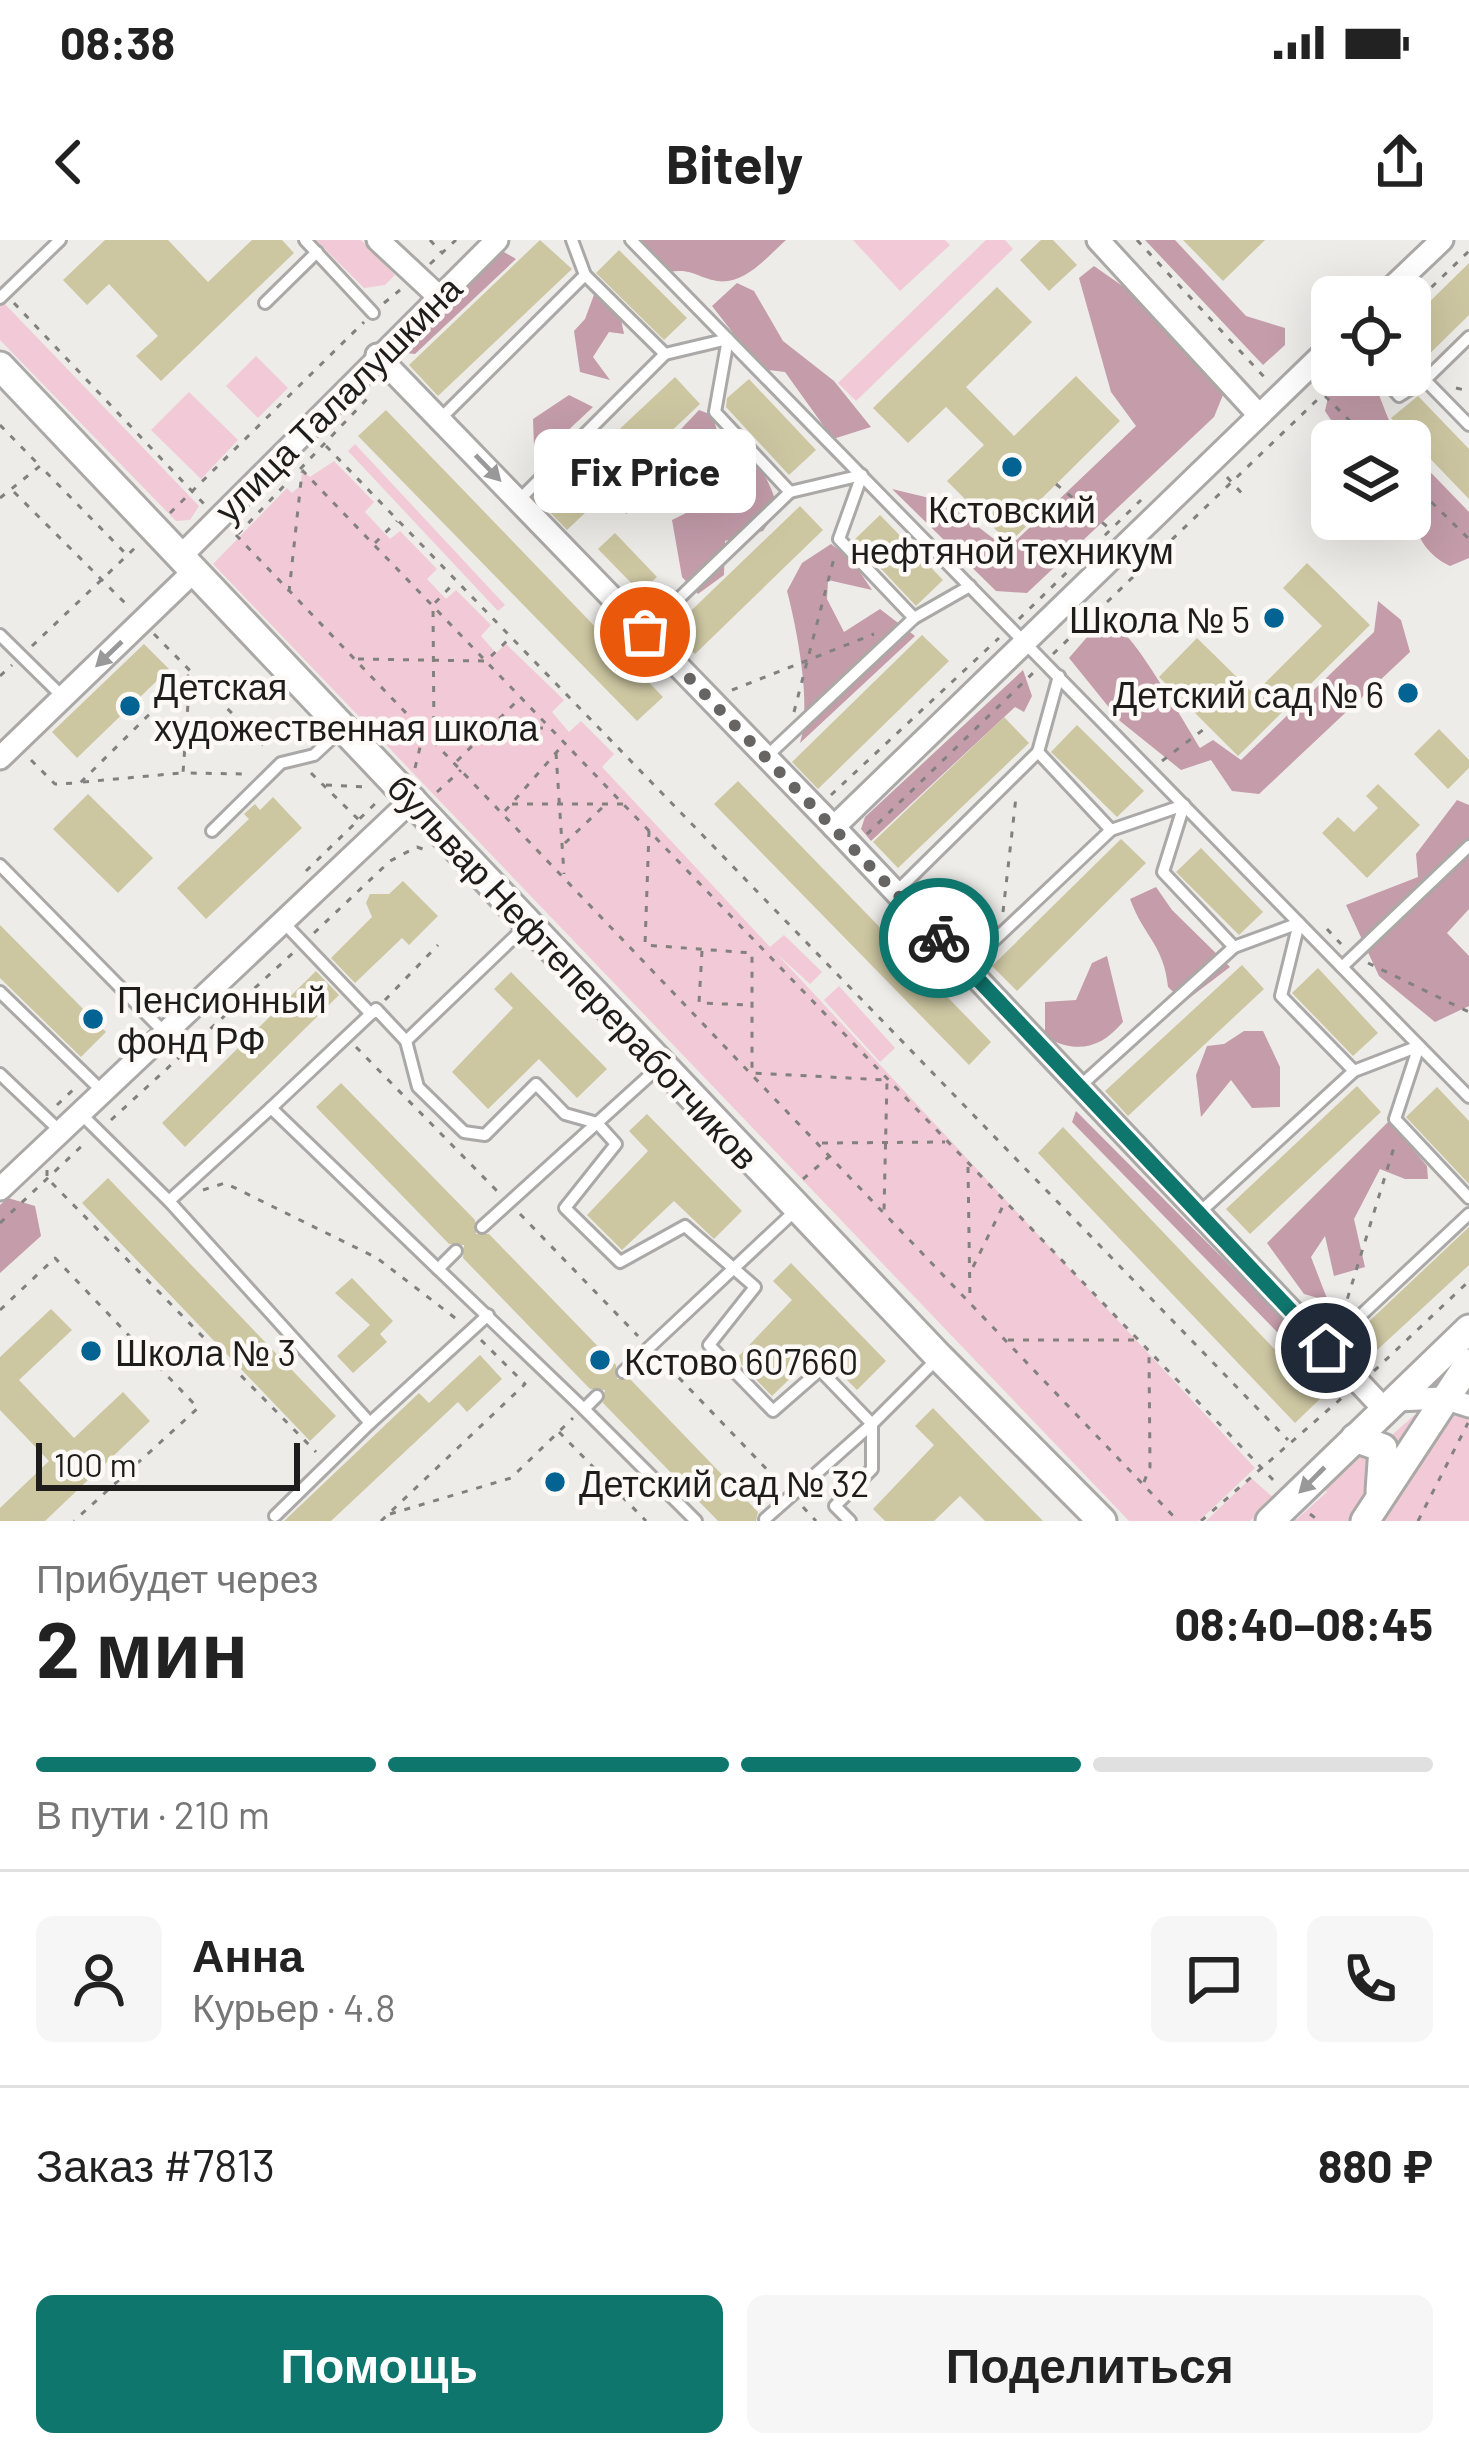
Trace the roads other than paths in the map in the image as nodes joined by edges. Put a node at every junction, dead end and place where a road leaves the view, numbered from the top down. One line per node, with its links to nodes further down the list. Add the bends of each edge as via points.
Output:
1 (60, 240): 12 (lane)
2 (304, 240): 9 (lane)
3 (378, 240): 13 (street)
4 (497, 240): 13 (street, улица Талалушкина)
5 (572, 240): 10 (lane)
6 (631, 240): 17 (lane)
7 (1098, 240): 24 (street)
8 (1442, 240): 11 (street)
9 (316, 252): 14 (lane); 15 (lane)
10 (585, 275): 18 (lane); 25 (lane)
11 (1404, 276)
12 (2, 296)
13 (437, 296): 19 (street, улица Талалушкина)
14 (265, 303)
15 (373, 313)
16 (1469, 337): 22 (lane)
17 (728, 339): 18 (lane); 27 (lane); 28 (lane, via 715,412)
18 (665, 354): 29 (lane)
19 (385, 362): 25 (street); 30 (street, улица Талалушкина, via 218,518)
20 (1311, 362): 24 (street)
21 (0, 366): 30 (street, бульвар Нефтепереработчиков)
22 (1431, 374)
23 (1431, 386): 26 (lane)
24 (1252, 408): 35 (street, via 1212,460)
25 (440, 419): 29 (street, one-way to 29)
26 (1469, 425)
27 (862, 475): 28 (lane); 31 (lane); 32 (lane, via 839,538)
28 (790, 492): 33 (lane)
29 (519, 500): 33 (street)
30 (186, 565): 37 (street, улица Талалушкина, one-way to 37, via 143,621); 38 (street, бульвар Нефтепереработчиков)
31 (970, 586): 32 (lane); 35 (lane)
32 (914, 618): 40 (lane)
33 (645, 632): 40 (street)
34 (0, 634): 37 (lane)
35 (1018, 634): 36 (lane); 44 (street)
36 (1059, 676): 39 (lane); 43 (lane)
37 (63, 698): 41 (street, улица Талалушкина)
38 (344, 727): 42 (street, бульвар Нефтепереработчиков); 46 (lane, via 314,755 281,764)
39 (1037, 752): 45 (lane); 49 (lane)
40 (766, 757): 44 (street)
41 (0, 758)
42 (425, 795): 50 (street); 51 (street, бульвар Нефтепереработчиков)
43 (1184, 805): 45 (lane); 52 (lane); 53 (lane, via 1163,872)
44 (834, 827): 49 (street)
45 (1111, 830): 54 (lane)
46 (212, 831)
47 (1469, 846): 55 (lane)
48 (0, 865): 58 (lane)
49 (896, 892): 54 (street)
50 (284, 922): 57 (lane); 58 (street)
51 (530, 922): 59 (lane); 61 (street, бульвар Нефтепереработчиков)
52 (1299, 923): 53 (lane); 55 (lane); 62 (lane, via 1281,996)
53 (1234, 947): 64 (lane)
54 (966, 967): 64 (street)
55 (1342, 967): 60 (lane)
56 (0, 992): 65 (lane)
57 (374, 1012): 59 (lane); 67 (lane)
58 (166, 1034): 65 (street)
59 (406, 1041): 69 (lane, via 418,1087 464,1132 485,1135 536,1084 565,1114)
60 (1419, 1046): 62 (lane); 66 (lane); 72 (lane, via 1395,1119)
61 (662, 1064): 69 (lane); 74 (street, бульвар Нефтепереработчиков)
62 (1354, 1071): 75 (lane)
63 (0, 1074): 70 (lane)
64 (1079, 1087): 75 (street)
65 (105, 1093): 68 (street)
66 (1469, 1097)
67 (271, 1108): 73 (lane); 80 (lane)
68 (81, 1114): 70 (street); 73 (lane)
69 (597, 1124): 77 (lane); 79 (lane, via 616,1144 566,1208 620,1262 685,1226)
70 (53, 1139): 71 (street)
71 (0, 1189)
72 (1469, 1198)
73 (169, 1201): 91 (lane)
74 (797, 1209): 79 (lane); 84 (street, бульвар Нефтепереработчиков)
75 (1199, 1213): 83 (street)
76 (1469, 1214): 83 (lane)
77 (482, 1228)
78 (456, 1251): 80 (lane)
79 (736, 1266): 86 (lane); 92 (lane, via 755,1287 709,1345 773,1411 820,1370)
80 (438, 1269): 81 (lane)
81 (488, 1315): 90 (lane); 91 (lane)
82 (1469, 1328): 89 (street)
83 (1331, 1344): 89 (street, via 1360,1384)
84 (938, 1357): 92 (lane); 99 (street, бульвар Нефтепереработчиков)
85 (1469, 1363): 88 (street)
86 (623, 1372)
87 (597, 1396): 90 (lane)
88 (1457, 1402): 89 (street); 94 (street)
89 (1391, 1405): 93 (street)
90 (584, 1409): 97 (lane)
91 (370, 1423): 95 (lane)
92 (872, 1424): 96 (lane); 98 (lane, via 872,1469 836,1506)
93 (1354, 1438): 94 (street, via 1383,1448); 100 (street, one-way to 100)
94 (1379, 1495): 101 (street)
95 (275, 1516)
96 (765, 1519)
97 (696, 1521)
98 (850, 1521)
99 (1102, 1521)
100 (1270, 1521)
101 (1365, 1521)

